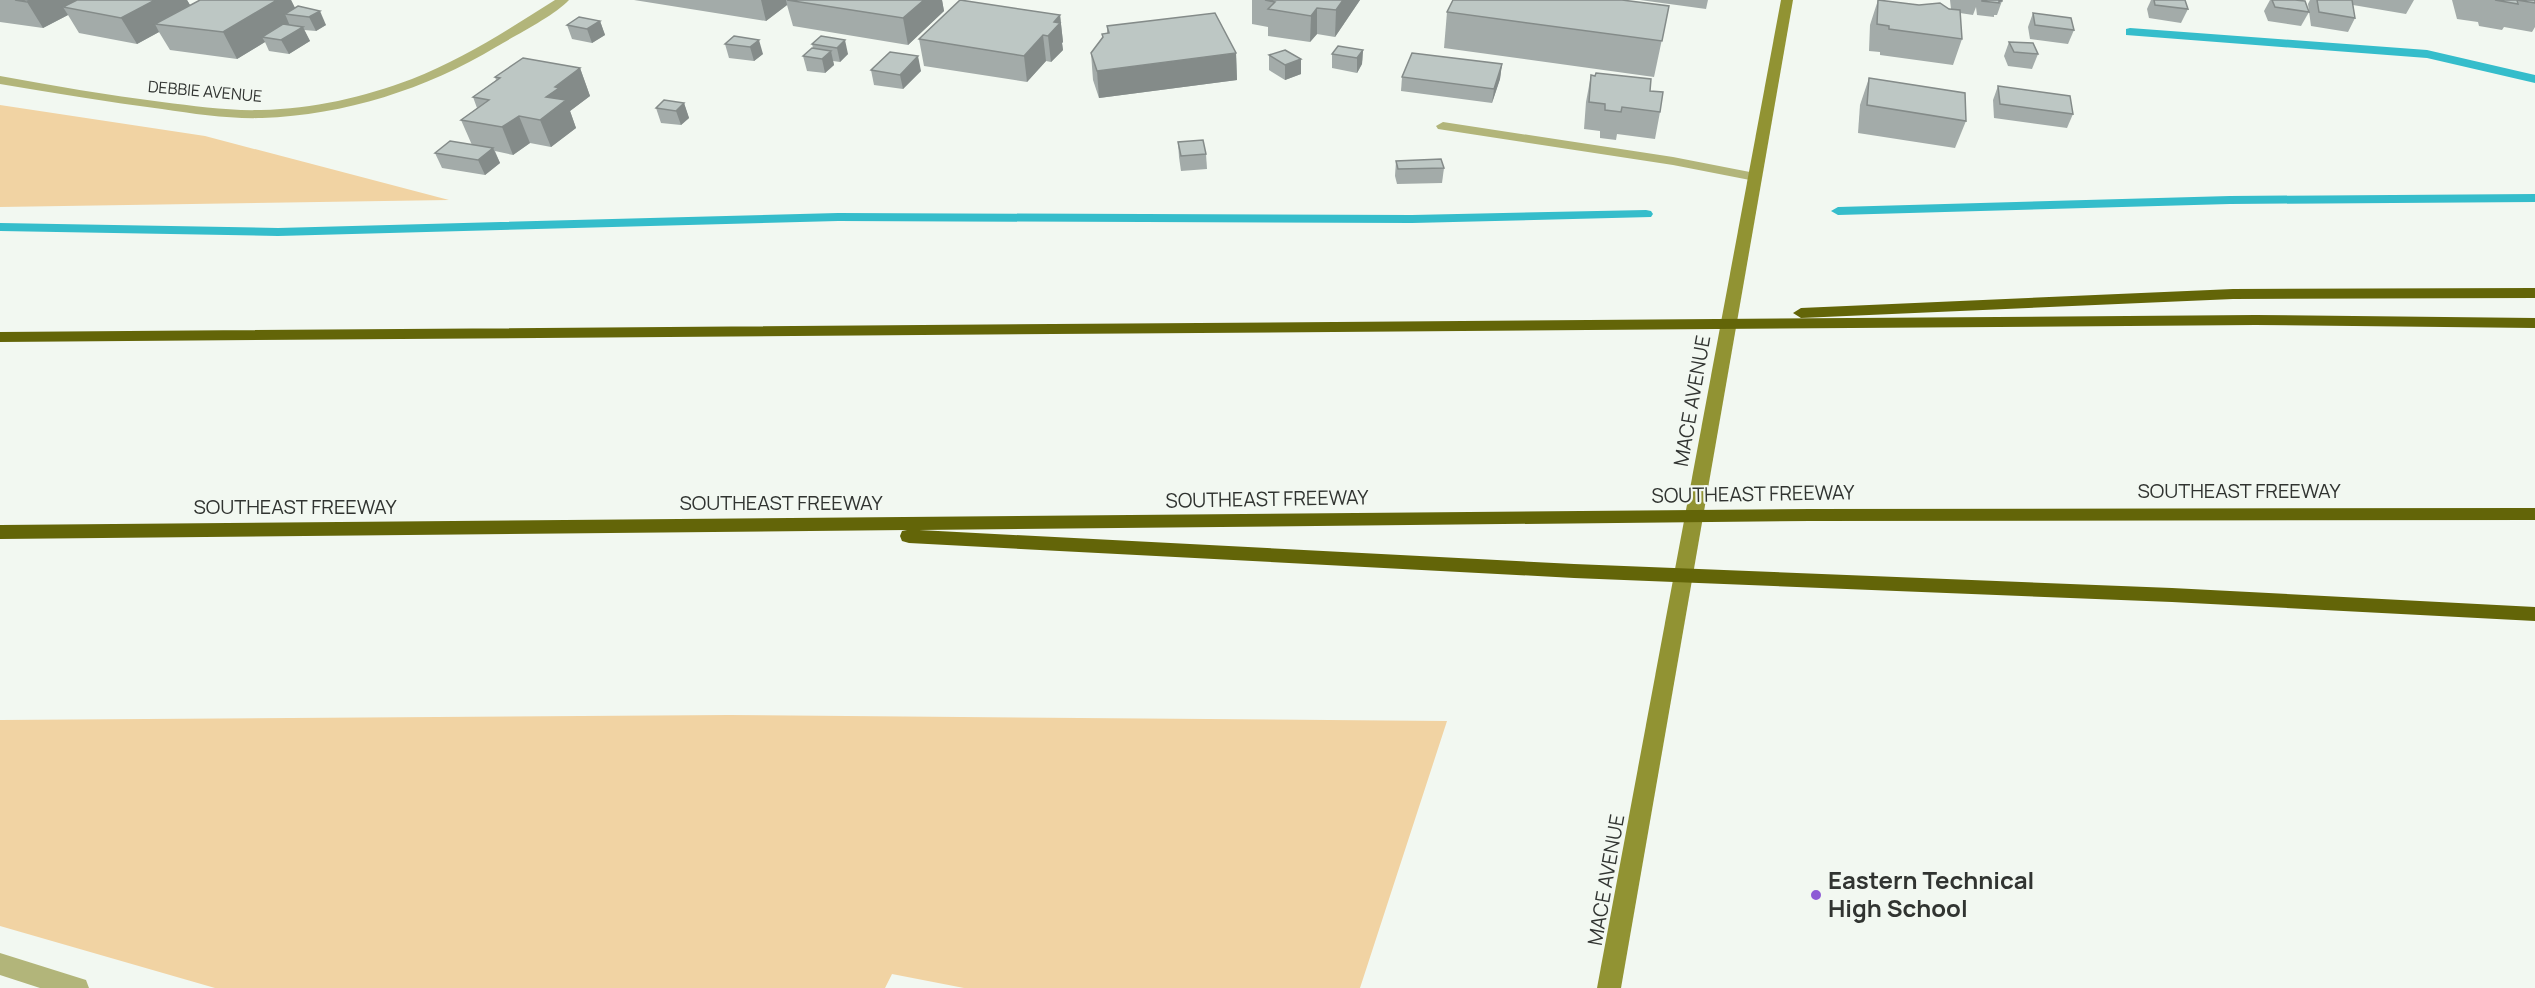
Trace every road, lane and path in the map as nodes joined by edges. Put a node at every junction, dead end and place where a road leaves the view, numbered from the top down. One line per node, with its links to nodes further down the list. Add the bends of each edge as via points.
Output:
1 (563, 0): 3 (street, DEBBIE AVENUE, via 436,73 364,98 291,111 213,112)
2 (1787, 0): 5 (main road, MACE AVENUE)
3 (0, 80)
4 (1443, 126): 5 (street)
5 (1755, 177): 16 (main road, MACE AVENUE)
6 (2535, 293): 7 (highway, via 2233,294)
7 (1830, 318): 8 (highway); 9 (highway, via 1499,326)
8 (2535, 323)
9 (0, 337)
10 (2535, 514): 11 (highway, SOUTHEAST FREEWAY, via 1810,515)
11 (728, 526): 12 (highway, SOUTHEAST FREEWAY); 13 (highway, via 1574,571)
12 (0, 532)
13 (2535, 614)
14 (0, 964): 15 (street)
15 (78, 988)
16 (1609, 988)

